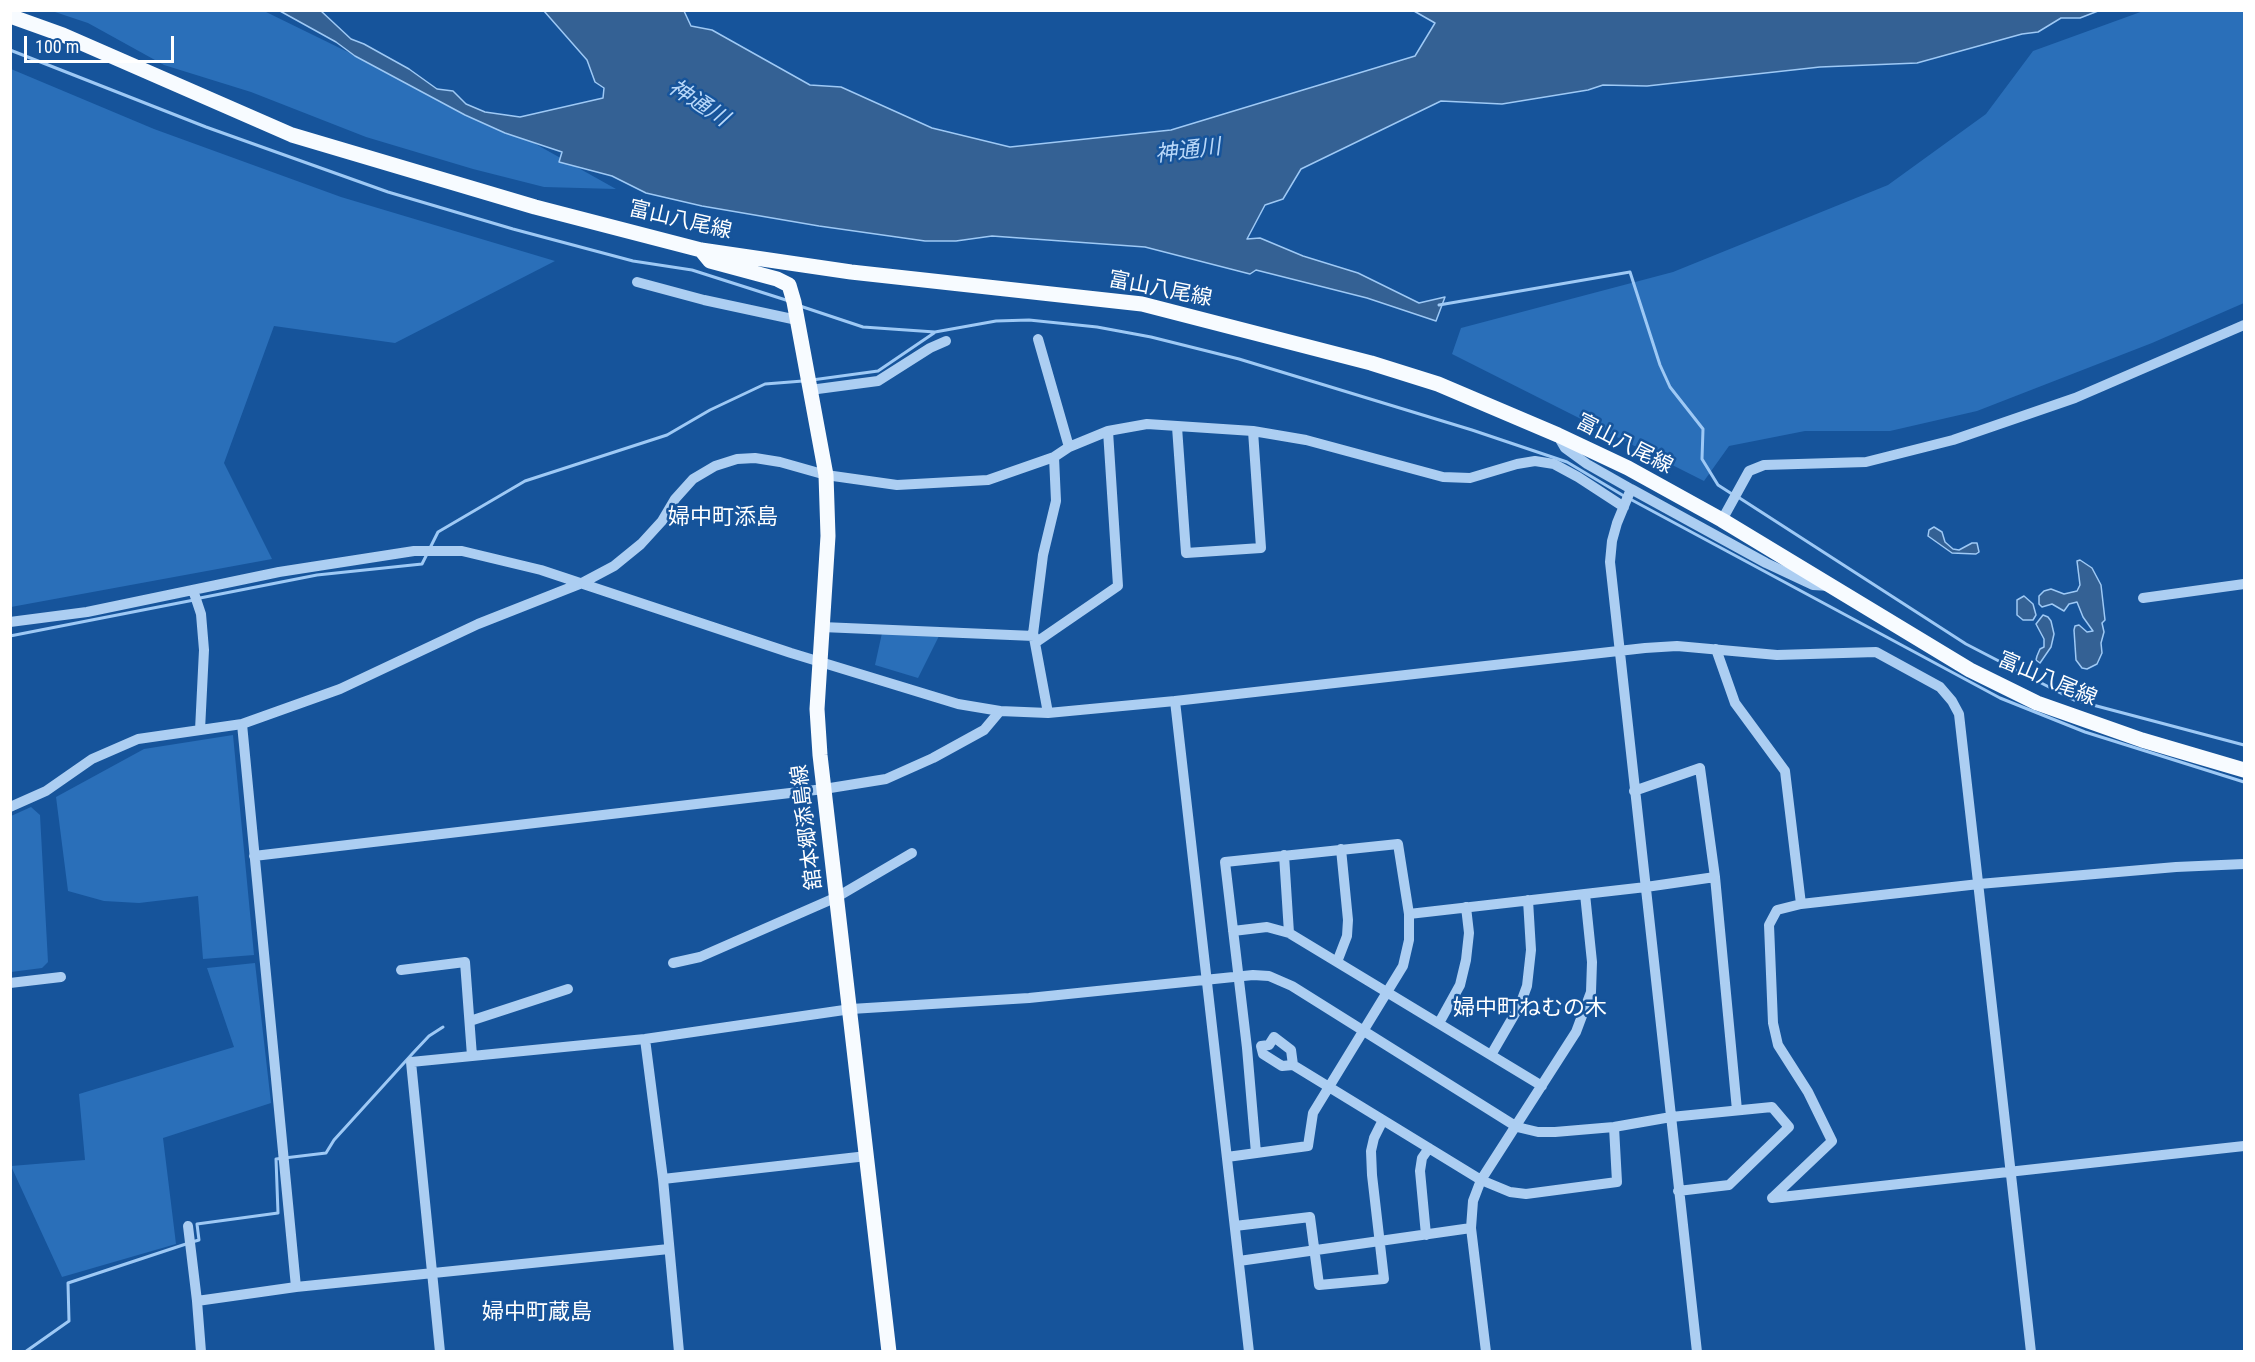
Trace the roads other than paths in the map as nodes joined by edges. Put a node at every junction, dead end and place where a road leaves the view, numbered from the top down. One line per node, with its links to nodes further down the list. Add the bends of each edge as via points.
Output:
1 (10, 16): 2 (main road, 富山八尾線, via 63,35 292,135 535,207)
2 (700, 250): 4 (main road, via 710,261 789,285); 12 (main road, 富山八尾線, via 851,272 1142,304 1382,366 1438,384)
3 (637, 282): 4 (street, via 704,300)
4 (795, 308): 8 (main road, 舘本郷添島線)
5 (2244, 325): 17 (street, via 2075,398 1953,440 1866,462 1764,465 1749,471)
6 (1038, 339): 13 (street)
7 (946, 341): 8 (street, via 878,381)
8 (810, 390): 15 (main road, 舘本郷添島線)
9 (1177, 427): 10 (street, via 1147,424); 11 (street); 11 (street, via 1186,553 1260,548)
10 (1108, 431): 13 (street); 25 (street, via 1118,586)
11 (1253, 431): 16 (street, via 1306,440 1443,477 1470,478 1535,461 1554,464)
12 (1558, 435): 16 (street, via 1565,448); 17 (main road, 富山八尾線)
13 (1068, 447): 14 (street)
14 (1054, 457): 15 (street, via 988,480 897,485); 25 (street, via 1056,501 1043,555)
15 (826, 476): 18 (street, via 755,458 715,466 693,478 641,544 614,566); 24 (main road, 舘本郷添島線, via 828,536)
16 (1627, 498): 20 (street, via 1813,585); 27 (street, via 1612,541 1610,562)
17 (1722, 520): 20 (main road, 富山八尾線)
18 (582, 583): 21 (street, via 462,551 414,551); 28 (street); 32 (street, via 478,624 340,689)
19 (2244, 584): 22 (street)
20 (1830, 586): 34 (main road, 富山八尾線, via 1970,670 2037,703)
21 (193, 590): 23 (street, via 87,612); 33 (street, via 201,614 204,651)
22 (2143, 598)
23 (10, 622)
24 (822, 627): 25 (street); 28 (main road, 舘本郷添島線)
25 (1035, 640): 31 (street)
26 (1716, 649): 27 (street, via 1677,646); 44 (street, via 1777,654 1876,652 1940,687 1959,714); 49 (street, via 1735,703 1785,771)
27 (1619, 652): 29 (street); 36 (street)
28 (820, 661): 30 (street, via 958,704); 35 (main road, 舘本郷添島線, via 817,709)
29 (1175, 701): 31 (street); 59 (street)
30 (1000, 711): 31 (street); 35 (street, via 984,730 886,780)
31 (1048, 713)
32 (242, 724): 33 (street); 41 (street)
33 (200, 730): 37 (street, via 138,739 92,759 46,791)
34 (2244, 770)
35 (824, 789): 41 (street); 47 (main road, 舘本郷添島線)
36 (1634, 791): 43 (street, via 1700,768); 45 (street)
37 (10, 807)
38 (1341, 849): 40 (street); 51 (street, via 1398,844); 54 (street, via 1348,920 1347,936)
39 (912, 853): 47 (street)
40 (1284, 855): 52 (street, via 1225,862); 53 (street)
41 (254, 856): 98 (street)
42 (2244, 864): 44 (street)
43 (1715, 877): 45 (street); 75 (street)
44 (1978, 884): 49 (street); 85 (street)
45 (1646, 887): 46 (street); 76 (street)
46 (1585, 894): 48 (street); 74 (street, via 1591,992 1576,1032)
47 (837, 897): 55 (street, via 700,957); 63 (main road, 舘本郷添島線)
48 (1528, 900): 50 (street); 70 (street, via 1531,950 1527,986)
49 (1801, 904): 85 (street, via 1777,910 1769,925 1773,1023 1778,1045 1808,1092 1832,1141 1772,1198)
50 (1466, 907): 51 (street); 65 (street, via 1466,960 1460,985)
51 (1409, 914): 62 (street, via 1403,966)
52 (1233, 931): 53 (street, via 1267,927); 58 (street)
53 (1289, 933): 54 (street)
54 (1337, 962): 62 (street)
55 (673, 963)
56 (401, 970): 64 (street, via 465,962)
57 (61, 977): 60 (street)
58 (1238, 977): 59 (street); 66 (street, via 1269,976); 69 (street)
59 (1207, 980): 63 (street, via 1029,998); 84 (street)
60 (10, 983)
61 (568, 989): 64 (street)
62 (1386, 991): 65 (street); 66 (street)
63 (851, 1009): 67 (street); 83 (main road, 舘本郷添島線)
64 (470, 1021): 71 (street)
65 (1439, 1023): 70 (street)
66 (1362, 1030): 73 (street); 78 (street)
67 (645, 1039): 71 (street); 86 (street)
68 (1261, 1046): 69 (street); 72 (street, via 1263,1053 1282,1066); 72 (street, via 1269,1046 1274,1038 1291,1050)
69 (1247, 1048): 82 (street)
70 (1491, 1054): 74 (street)
71 (472, 1056): 97 (street, via 411,1062)
72 (1293, 1065): 73 (street)
73 (1328, 1086): 77 (street); 82 (street, via 1313,1113 1308,1146)
74 (1542, 1086): 78 (street)
75 (1737, 1110): 76 (street); 88 (street, via 1772,1107 1789,1127 1729,1185)
76 (1671, 1117): 79 (street); 88 (street)
77 (1383, 1120): 81 (street); 93 (street, via 1371,1151)
78 (1517, 1127): 79 (street, via 1555,1132); 87 (street)
79 (1614, 1127): 87 (street, via 1617,1182 1526,1194)
80 (2244, 1146): 85 (street)
81 (1429, 1148): 87 (street); 92 (street, via 1420,1171)
82 (1256, 1153): 84 (street)
83 (867, 1156): 86 (street); 103 (main road, 舘本郷添島線)
84 (1227, 1157): 90 (street)
85 (2012, 1171): 107 (street)
86 (663, 1179): 94 (street)
87 (1481, 1180): 91 (street, via 1473,1201)
88 (1678, 1191): 106 (street)
89 (188, 1226): 99 (street)
90 (1235, 1226): 95 (street, via 1310,1217); 96 (street)
91 (1471, 1228): 92 (street); 105 (street)
92 (1426, 1235): 93 (street)
93 (1379, 1241): 95 (street); 95 (street, via 1384,1279 1319,1286)
94 (669, 1249): 97 (street); 102 (street)
95 (1314, 1250): 96 (street)
96 (1239, 1261): 104 (street)
97 (433, 1272): 98 (street); 101 (street)
98 (296, 1287): 99 (street)
99 (197, 1300): 100 (street)
100 (201, 1352)
101 (440, 1352)
102 (679, 1352)
103 (889, 1352)
104 (1249, 1352)
105 (1486, 1352)
106 (1697, 1352)
107 (2031, 1352)

